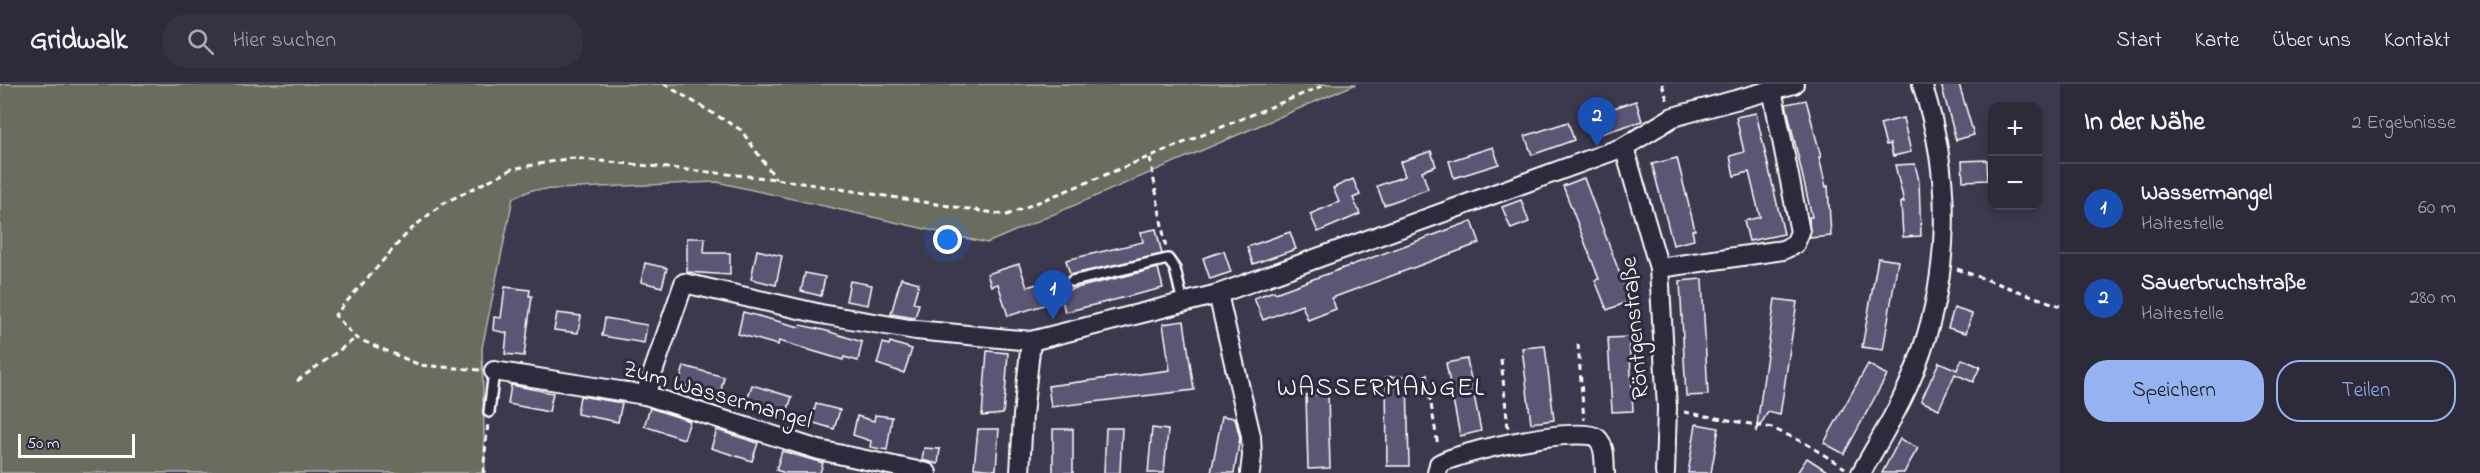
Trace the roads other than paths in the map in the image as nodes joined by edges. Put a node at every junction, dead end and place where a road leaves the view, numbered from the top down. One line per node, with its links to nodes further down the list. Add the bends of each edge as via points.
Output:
1 (1794, 84): 3 (street)
2 (1922, 84): 19 (street, via 1942,175 1943,265 1916,369)
3 (1772, 89): 4 (street, via 1673,117); 5 (street, via 1800,231 1795,244 1784,250)
4 (1624, 147): 5 (street, Röntgenstraße); 7 (street)
5 (1659, 268): 18 (street, Röntgenstraße, via 1667,408)
6 (1072, 281): 8 (lane, via 1168,259 1175,269)
7 (1218, 294): 8 (street); 16 (street, via 1251,436)
8 (1183, 303): 9 (street)
9 (1031, 341): 11 (street, via 916,330 821,314 684,283); 15 (street)
10 (494, 371): 11 (street, Zum Wassermangel); 12 (lane)
11 (645, 396): 14 (street, Zum Wassermangel, via 819,450)
12 (489, 412)
13 (1442, 466): 17 (street, via 1509,443 1585,435 1598,439 1604,449)
14 (927, 473)
15 (1020, 473)
16 (1250, 473)
17 (1605, 473)
18 (1665, 473)
19 (1861, 473)

